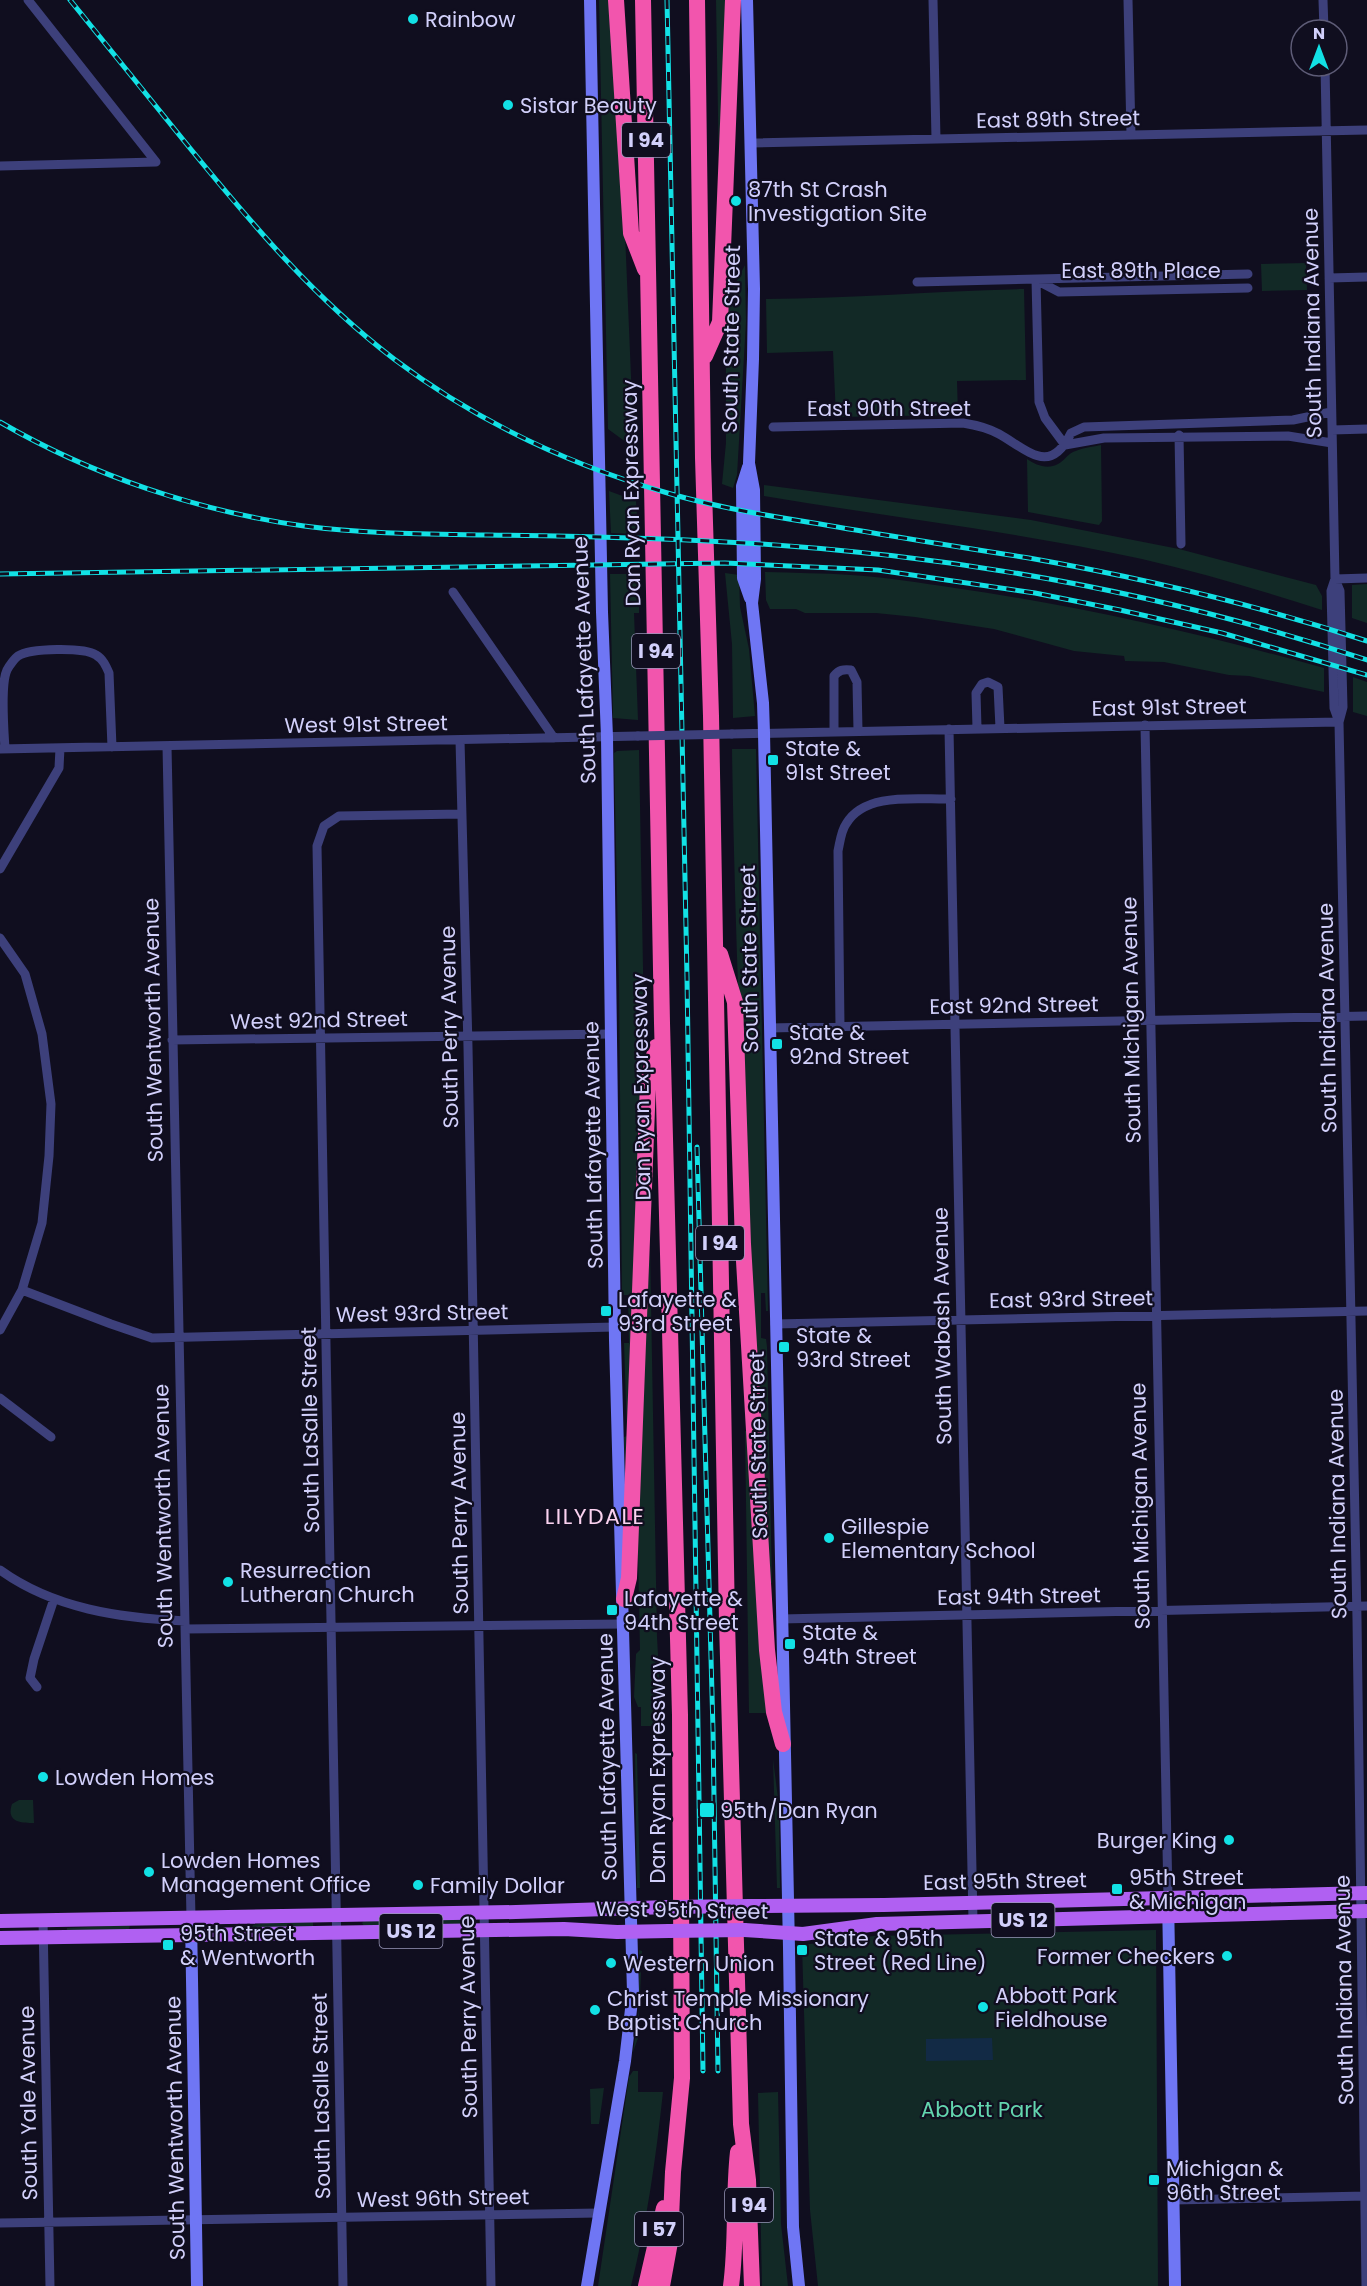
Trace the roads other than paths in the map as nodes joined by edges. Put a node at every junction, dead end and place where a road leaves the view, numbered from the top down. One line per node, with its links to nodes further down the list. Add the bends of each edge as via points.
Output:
1 (28, 0): 18 (street, via 156,162)
2 (590, 0): 48 (main road, South Lafayette Avenue)
3 (616, 0): 22 (highway, via 631,234)
4 (643, 0): 22 (highway, Dan Ryan Expressway / I 94)
5 (697, 0): 26 (highway, I 94)
6 (733, 0): 26 (highway, via 720,322)
7 (747, 0): 17 (main road, South State Street)
8 (933, 0): 16 (street)
9 (1128, 0): 15 (street)
10 (1323, 0): 11 (street)
11 (1324, 18)
12 (1325, 78): 14 (street, South Indiana Avenue)
13 (1367, 130): 14 (street, East 89th Street)
14 (1326, 131): 15 (street, East 89th Street); 21 (street, South Indiana Avenue)
15 (1131, 135): 16 (street, East 89th Street)
16 (936, 139): 17 (street, East 89th Street)
17 (750, 143): 46 (main road, South State Street, via 753,336 749,463 742,486 743,578 752,603)
18 (0, 166)
19 (1248, 274): 23 (street, East 89th Place)
20 (1367, 277): 21 (street)
21 (1329, 278): 27 (street, South Indiana Avenue)
22 (649, 279): 63 (highway, Dan Ryan Expressway / I 94)
23 (1036, 280): 24 (street, East 89th Place); 25 (street, East 89th Place, via 1059,292); 34 (street, via 1039,402 1045,418)
24 (917, 282)
25 (1248, 288)
26 (702, 363): 58 (highway, I 94)
27 (1331, 412): 28 (street, East 90th Street, via 1293,420); 31 (street, South Indiana Avenue)
28 (1179, 423): 32 (street); 34 (street, East 90th Street, via 1084,427 1071,432)
29 (772, 427): 34 (street, East 90th Street, via 963,423 990,429 1044,458)
30 (1367, 429): 31 (street)
31 (1332, 430): 33 (street, South Indiana Avenue)
32 (1179, 438): 33 (street, East 90th Street, via 1288,436); 34 (street, East 90th Street, via 1104,438); 35 (street)
33 (1332, 443): 37 (street, South Indiana Avenue)
34 (1065, 445)
35 (1181, 544)
36 (1367, 578): 37 (street)
37 (1335, 579): 39 (street, South Indiana Avenue, via 1330,591 1334,708)
38 (453, 592): 49 (street)
39 (1339, 722): 40 (street, East 91st Street); 60 (street, South Indiana Avenue)
40 (1145, 725): 41 (street, East 91st Street); 62 (street, South Michigan Avenue)
41 (1000, 728): 43 (street, East 91st Street); 43 (street, via 1000,693 998,687 988,682 976,693)
42 (949, 729): 43 (street, East 91st Street); 44 (street, East 91st Street); 55 (street, South Wabash Avenue)
43 (977, 729)
44 (858, 731): 45 (street, East 91st Street); 45 (street, via 856,682 851,670 845,669 834,676)
45 (834, 732): 46 (street, East 91st Street)
46 (764, 733): 47 (street, East 91st Street); 66 (main road, South State Street)
47 (732, 734): 48 (street, West 91st Street, bridge)
48 (607, 737): 49 (street, West 91st Street); 67 (main road, South Lafayette Avenue)
49 (554, 738): 50 (street, West 91st Street)
50 (460, 740): 51 (street, West 91st Street); 56 (street, South Perry Avenue)
51 (166, 746): 52 (street, West 91st Street); 70 (street, South Wentworth Avenue)
52 (112, 747): 53 (street, West 91st Street); 54 (street, via 109,673 105,663 85,650 32,651 17,656 3,682)
53 (60, 748): 54 (street, West 91st Street); 57 (street, via 59,768)
54 (2, 749)
55 (951, 799): 64 (street, South Wabash Avenue); 65 (street, via 873,803 845,825 838,851)
56 (462, 814): 68 (street, South Perry Avenue); 69 (street, South LaSalle Street, via 349,814 324,826 317,846)
57 (0, 869)
58 (714, 937): 96 (highway, via 735,1002 743,1244 767,1650 774,1712); 117 (highway, I 94)
59 (0, 938): 71 (street, via 25,974 42,1034 51,1104 43,1216)
60 (1345, 1016): 61 (street, East 92nd Street); 62 (street, East 92nd Street); 72 (street, South Indiana Avenue)
61 (1367, 1016)
62 (1150, 1020): 64 (street, East 92nd Street); 74 (street, South Michigan Avenue)
63 (662, 1023): 86 (highway, via 648,1083 629,1578); 118 (highway, Dan Ryan Expressway / I 94, via 680,1738 682,2078)
64 (954, 1024): 65 (street, East 92nd Street); 75 (street, South Wabash Avenue)
65 (840, 1027): 66 (street, East 92nd Street)
66 (769, 1028): 76 (main road, South State Street)
67 (611, 1034): 68 (street, West 92nd Street); 77 (main road, South Lafayette Avenue)
68 (467, 1036): 69 (street, West 92nd Street); 79 (street, South Perry Avenue)
69 (321, 1038): 70 (street, West 92nd Street); 80 (street, South LaSalle Street)
70 (172, 1040): 81 (street, South Wentworth Avenue)
71 (22, 1290): 78 (street); 81 (street, West 93rd Street, via 152,1338)
72 (1351, 1311): 73 (street, East 93rd Street); 74 (street, East 93rd Street); 87 (street, South Indiana Avenue)
73 (1367, 1311)
74 (1156, 1315): 75 (street, East 93rd Street); 88 (street, South Michigan Avenue)
75 (960, 1319): 76 (street, East 93rd Street); 89 (street, South Wabash Avenue)
76 (775, 1324): 90 (main road, South State Street)
77 (615, 1327): 79 (street, West 93rd Street); 86 (main road, South Lafayette Avenue)
78 (0, 1330)
79 (473, 1330): 80 (street, West 93rd Street); 93 (street, South Perry Avenue)
80 (326, 1334): 81 (street, West 93rd Street); 94 (street, South LaSalle Street)
81 (179, 1337): 92 (street, South Wentworth Avenue)
82 (0, 1398): 83 (street)
83 (51, 1437)
84 (0, 1570): 85 (street)
85 (54, 1599): 92 (street, via 84,1609); 95 (street, via 30,1678)
86 (624, 1599): 91 (main road, South Lafayette Avenue)
87 (1362, 1606): 88 (street, East 94th Street); 97 (street, South Indiana Avenue)
88 (1161, 1611): 89 (street, East 94th Street); 98 (street, South Michigan Avenue)
89 (965, 1615): 90 (street, East 94th Street); 99 (street, South Wabash Avenue)
90 (781, 1619): 96 (main road, South State Street)
91 (624, 1624): 93 (street); 101 (main road, South Lafayette Avenue)
92 (185, 1625): 94 (street); 106 (street, South Wentworth Avenue)
93 (479, 1625): 94 (street); 103 (street, South Perry Avenue)
94 (331, 1627): 104 (street, South LaSalle Street)
95 (37, 1686)
96 (783, 1744): 100 (main road, South State Street)
97 (1364, 1893): 98 (main road, East 95th Street / US 12); 102 (street, South Indiana Avenue)
98 (1168, 1898): 99 (main road, East 95th Street / US 12); 105 (main road, South Michigan Avenue)
99 (973, 1903): 100 (main road, East 95th Street / US 12); 109 (street, South Wabash Avenue)
100 (788, 1905): 101 (main road, West 95th Street / US 12, bridge); 113 (main road, South State Street)
101 (630, 1908): 103 (main road, West 95th Street / US 12); 111 (main road, South Lafayette Avenue)
102 (1364, 1911): 105 (main road, East 95th Street / US 12); 119 (street, South Indiana Avenue)
103 (485, 1912): 104 (main road, West 95th Street / US 12); 110 (street, South Perry Avenue)
104 (336, 1915): 106 (main road, West 95th Street / US 12); 112 (street, South LaSalle Street)
105 (1168, 1916): 109 (main road, East 95th Street / US 12); 120 (main road, South Michigan Avenue)
106 (191, 1918): 107 (main road, West 95th Street / US 12); 114 (main road, South Wentworth Avenue)
107 (43, 1920): 108 (main road, West 95th Street / US 12); 116 (street, South Yale Avenue)
108 (0, 1921)
109 (973, 1921): 113 (main road, East 95th Street / US 12, via 878,1924)
110 (485, 1930): 111 (main road, West 95th Street / US 12); 112 (main road, West 95th Street / US 12); 122 (street, South Perry Avenue)
111 (632, 1932): 113 (main road, West 95th Street / US 12, bridge); 121 (main road, South Lafayette Avenue, via 633,2007)
112 (337, 1933): 114 (main road, West 95th Street / US 12); 123 (street, South LaSalle Street)
113 (788, 1933): 136 (main road, South State Street, via 794,2227)
114 (191, 1935): 116 (main road, West 95th Street / US 12); 124 (main road, South Wentworth Avenue)
115 (0, 1938): 116 (main road, West 95th Street / US 12)
116 (43, 1938): 125 (street, South Yale Avenue)
117 (741, 2124): 134 (highway); 135 (highway, I 94, via 748,2180)
118 (673, 2172): 132 (highway, I 57); 133 (highway, I 94, via 670,2242)
119 (1366, 2197): 120 (street); 138 (street, South Indiana Avenue)
120 (1173, 2200): 137 (main road, South Michigan Avenue)
121 (598, 2213): 122 (street, West 96th Street); 131 (main road, South Lafayette Avenue)
122 (490, 2215): 123 (street, West 96th Street); 130 (street, South Perry Avenue)
123 (342, 2217): 124 (street, West 96th Street); 129 (street, South LaSalle Street)
124 (196, 2220): 125 (street, West 96th Street); 128 (main road, South Wentworth Avenue)
125 (48, 2222): 126 (street, West 96th Street); 127 (street, South Yale Avenue)
126 (0, 2223)
127 (50, 2286)
128 (197, 2286)
129 (343, 2286)
130 (491, 2286)
131 (587, 2286)
132 (646, 2286)
133 (662, 2286)
134 (731, 2286)
135 (752, 2286)
136 (800, 2286)
137 (1174, 2286)
138 (1365, 2286)

